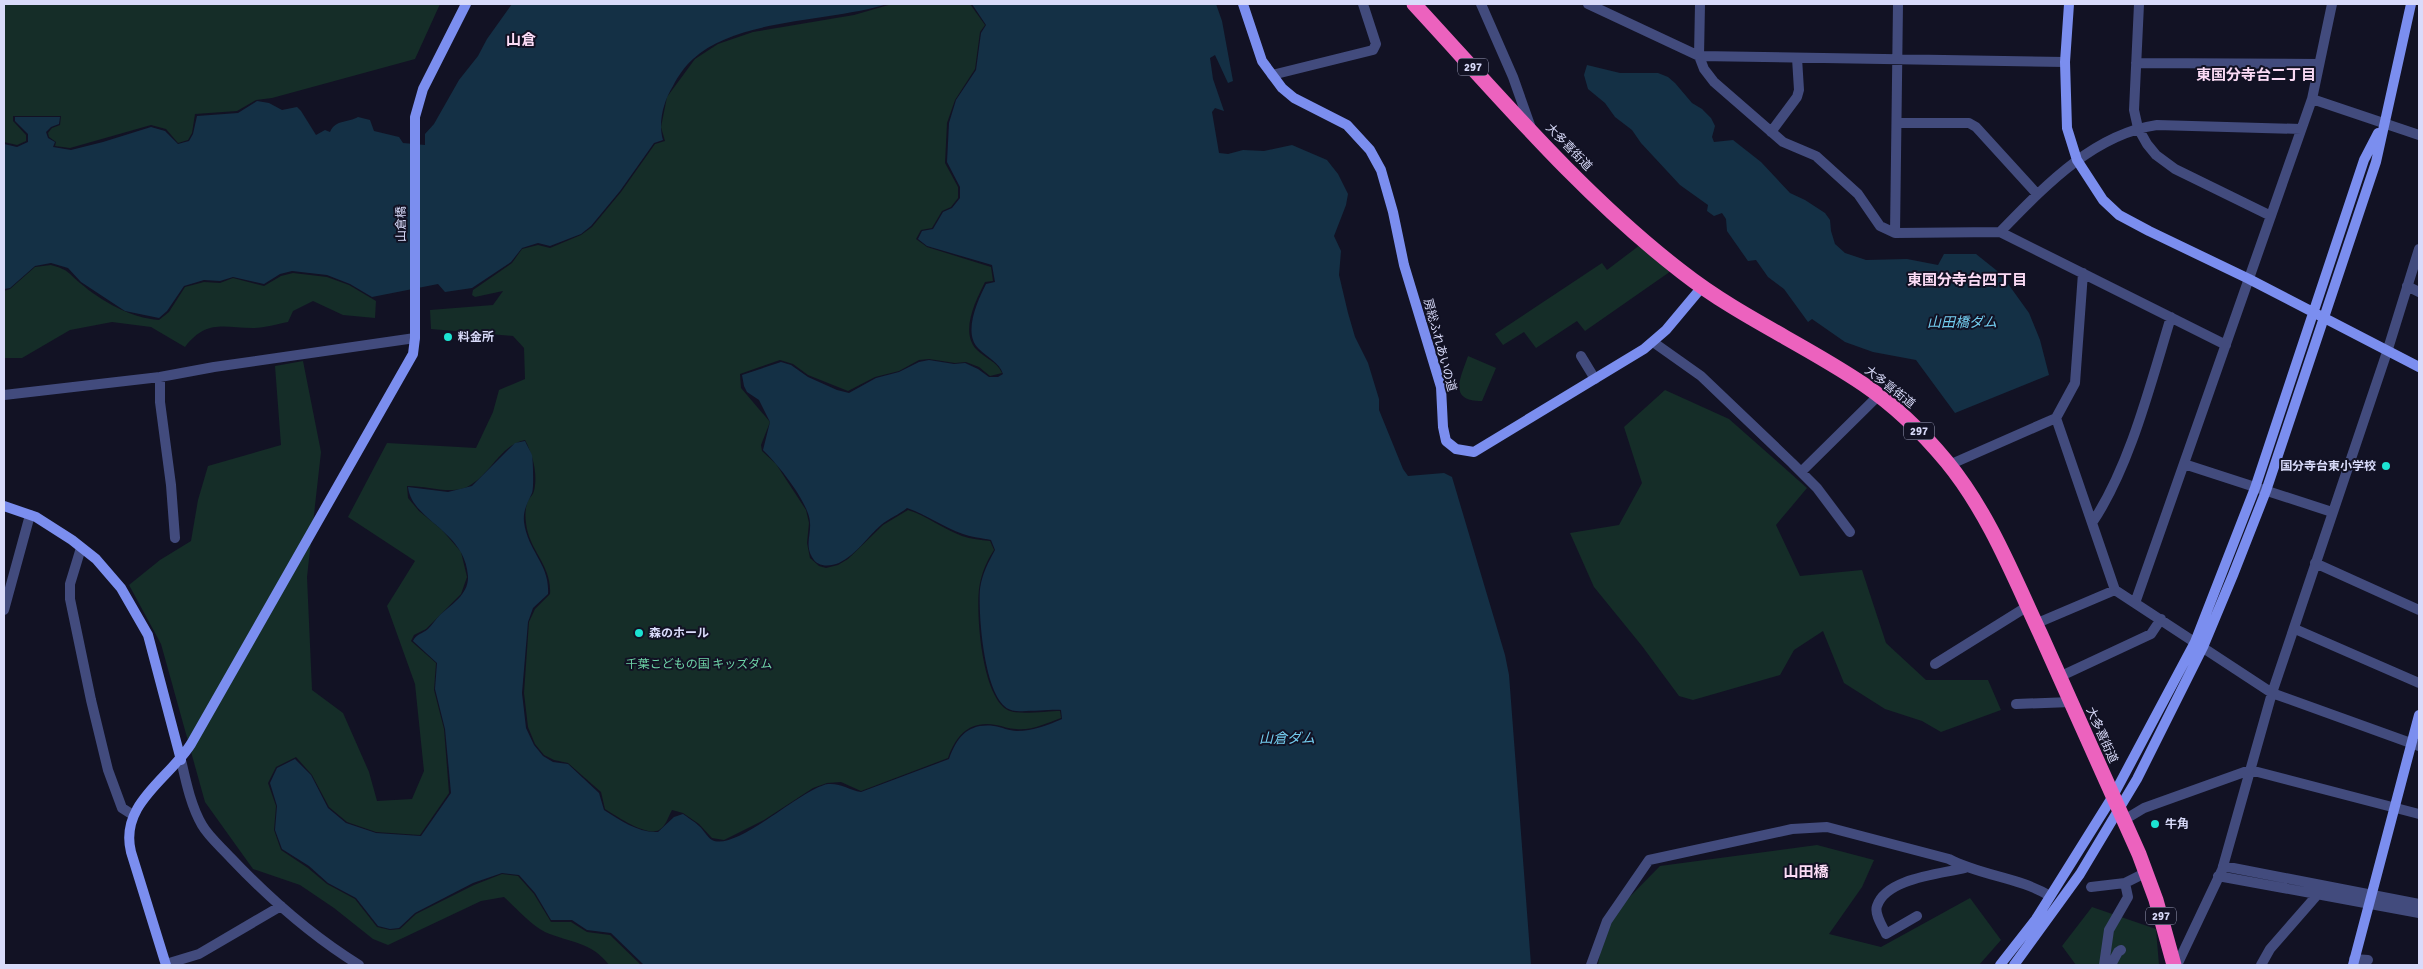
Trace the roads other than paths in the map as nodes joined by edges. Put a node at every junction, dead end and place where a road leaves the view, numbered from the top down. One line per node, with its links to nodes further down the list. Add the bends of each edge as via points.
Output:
1 (466, 4): 42 (street, 山倉橋, via 423,88 415,117)
2 (1244, 4): 19 (street, 房総ふれあいの道, via 1262,61)
3 (1363, 4): 19 (street, via 1376,44 1373,50)
4 (1414, 4): 25 (highway, 大多喜街道 / 297)
5 (1481, 4): 25 (street)
6 (1588, 4): 13 (street)
7 (1700, 4): 13 (street)
8 (1898, 4): 15 (street)
9 (2069, 4): 16 (street)
10 (2139, 4): 17 (street)
11 (2332, 4): 18 (street)
12 (2413, 7): 22 (street)
13 (1699, 56): 14 (street); 26 (street, via 1714,82)
14 (1797, 58): 15 (street); 26 (street, via 1797,97)
15 (1898, 60): 16 (street); 21 (street)
16 (2065, 62): 28 (street, via 2067,128)
17 (2136, 64): 18 (street); 23 (street, via 2134,110)
18 (2319, 64): 20 (street)
19 (1272, 75): 49 (street, 房総ふれあいの道, via 1294,98 1347,125 1370,150 1381,170 1404,265 1440,387 1446,440 1456,449 1474,452)
20 (2312, 99): 22 (street); 24 (street)
21 (1896, 123): 29 (street, via 1969,124 1976,127); 32 (street)
22 (2383, 123): 27 (street); 39 (street, via 2364,160); 41 (street, via 2376,162)
23 (2138, 128): 24 (street, via 2157,125); 28 (street); 30 (street, via 2156,155 2175,169)
24 (2301, 129): 30 (street)
25 (1532, 130): 37 (highway, 大多喜街道 / 297, via 1624,225)
26 (1771, 132): 32 (street, via 1783,142 1816,156 1858,194 1880,226)
27 (2419, 135)
28 (2077, 160): 29 (street); 35 (street, via 2103,200 2119,215)
29 (2037, 194): 31 (street)
30 (2271, 216): 35 (street)
31 (2000, 232): 32 (street); 34 (street)
32 (1895, 233)
33 (2419, 249): 36 (street)
34 (2084, 273): 40 (street); 52 (street, via 2075,383)
35 (2249, 279): 39 (street); 44 (street)
36 (2407, 286): 38 (street); 45 (street)
37 (1702, 287): 43 (street, 房総ふれあいの道); 51 (highway, 大多喜街道 / 297, via 1845,372)
38 (2419, 292)
39 (2312, 312): 41 (street); 56 (street)
40 (2171, 317): 44 (street); 61 (street, via 2137,424 2105,504)
41 (2325, 318): 45 (street); 57 (street)
42 (415, 338): 48 (street); 83 (street, 山倉橋, via 413,354 405,371)
43 (1653, 342): 49 (street, 房総ふれあいの道); 55 (street, via 1701,376)
44 (2226, 345): 53 (street)
45 (2387, 352): 47 (street); 59 (street)
46 (1580, 356): 49 (street)
47 (2419, 367)
48 (160, 378): 50 (street); 63 (street)
49 (1596, 380)
50 (4, 396)
51 (1879, 396): 54 (highway, 大多喜街道 / 297, via 1924,436); 55 (street)
52 (2056, 418): 54 (street); 61 (street)
53 (2184, 464): 56 (street); 67 (street)
54 (1949, 465): 68 (highway, 大多喜街道 / 297, via 1985,520)
55 (1801, 472): 62 (street)
56 (2255, 488): 57 (street); 74 (street)
57 (2266, 491): 59 (street); 74 (street)
58 (4, 506): 60 (street)
59 (2332, 512): 65 (street)
60 (30, 515): 64 (street); 69 (street)
61 (2092, 523): 66 (street)
62 (1850, 532)
63 (175, 538)
64 (81, 548): 83 (street, via 96,559 121,588 148,635); 88 (street, via 70,584 70,599 108,770 122,808)
65 (2315, 563): 70 (street); 73 (street)
66 (2115, 590): 67 (street); 72 (street)
67 (2135, 603): 71 (street)
68 (2028, 606): 72 (highway, 大多喜街道 / 297); 75 (street)
69 (4, 610)
70 (2419, 610)
71 (2161, 620): 74 (street); 76 (street, via 2152,634)
72 (2035, 624): 76 (highway, 大多喜街道 / 297)
73 (2295, 629): 77 (street); 78 (street)
74 (2199, 644): 78 (street); 85 (street); 89 (street)
75 (1935, 664)
76 (2060, 677): 79 (highway, 大多喜街道 / 297)
77 (2419, 683)
78 (2272, 693): 82 (street); 84 (street)
79 (2071, 702): 80 (street); 85 (highway, 大多喜街道 / 297)
80 (2016, 704)
81 (2419, 715): 82 (street)
82 (2415, 745): 86 (street)
83 (181, 760): 88 (street, 山倉橋, via 148,793); 100 (street, via 188,789 203,826 241,869)
84 (2250, 770): 86 (street); 89 (street); 90 (street)
85 (2113, 796): 89 (highway, 大多喜街道 / 297); 97 (street)
86 (2395, 808): 87 (street); 98 (street)
87 (2419, 814)
88 (134, 815): 106 (street, 山倉橋, via 128,840)
89 (2122, 815): 92 (highway, 大多喜街道 / 297); 110 (street)
90 (2223, 866): 93 (street); 98 (street)
91 (1965, 868): 97 (street, via 2024,883); 102 (street, via 1897,884 1885,892 1876,906 1886,934); 108 (street, via 1949,859 1827,827 1792,829 1648,860 1608,921)
92 (2147, 872): 94 (street); 113 (highway, 大多喜街道 / 297)
93 (2218, 876): 96 (street); 113 (street)
94 (2126, 883): 95 (street); 111 (street, via 2128,897 2109,930)
95 (2092, 888)
96 (2318, 894): 98 (street); 114 (street, via 2270,949)
97 (2050, 896): 109 (street)
98 (2371, 899): 99 (street); 101 (street); 105 (street)
99 (2419, 904)
100 (281, 906): 106 (street, via 198,954); 107 (street)
101 (2419, 913)
102 (1917, 916)
103 (2121, 950): 112 (street)
104 (2368, 960): 105 (street)
105 (2354, 962)
106 (166, 965)
107 (359, 965)
108 (1590, 965)
109 (2000, 965)
110 (2014, 965)
111 (2104, 965)
112 (2111, 965)
113 (2175, 965)
114 (2261, 965)

